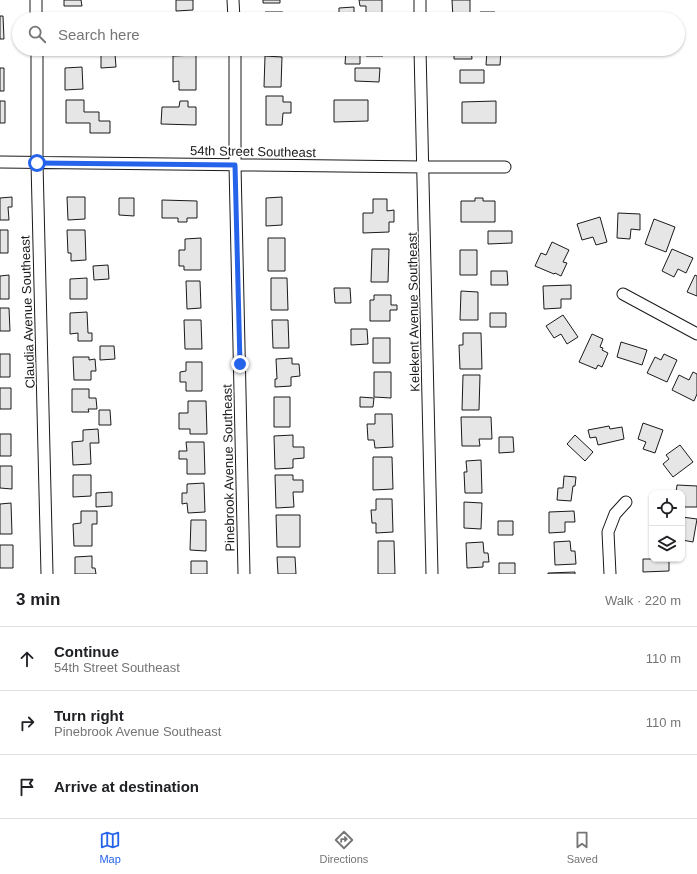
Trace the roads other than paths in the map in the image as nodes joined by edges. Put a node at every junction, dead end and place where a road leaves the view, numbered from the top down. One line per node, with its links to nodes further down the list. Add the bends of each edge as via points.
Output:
1 (36, 0): 4 (street)
2 (233, 0): 5 (street)
3 (420, 0): 6 (street)
4 (36, 12)
5 (234, 12)
6 (420, 12)
7 (37, 56): 11 (street, Claudia Avenue Southeast)
8 (235, 56): 12 (street, Pinebrook Avenue Southeast)
9 (420, 56): 13 (street, Kelekent Avenue Southeast)
10 (0, 162): 11 (street, 54th Street Southeast)
11 (37, 163): 12 (street, 54th Street Southeast); 18 (street, Claudia Avenue Southeast)
12 (235, 165): 13 (street, 54th Street Southeast); 19 (street, Pinebrook Avenue Southeast)
13 (424, 167): 14 (street, 54th Street Southeast); 20 (street, Kelekent Avenue Southeast)
14 (505, 167)
15 (623, 294): 16 (street)
16 (697, 334)
17 (626, 502): 21 (street, via 615,514 608,532)
18 (47, 574)
19 (244, 574)
20 (432, 574)
21 (610, 574)

